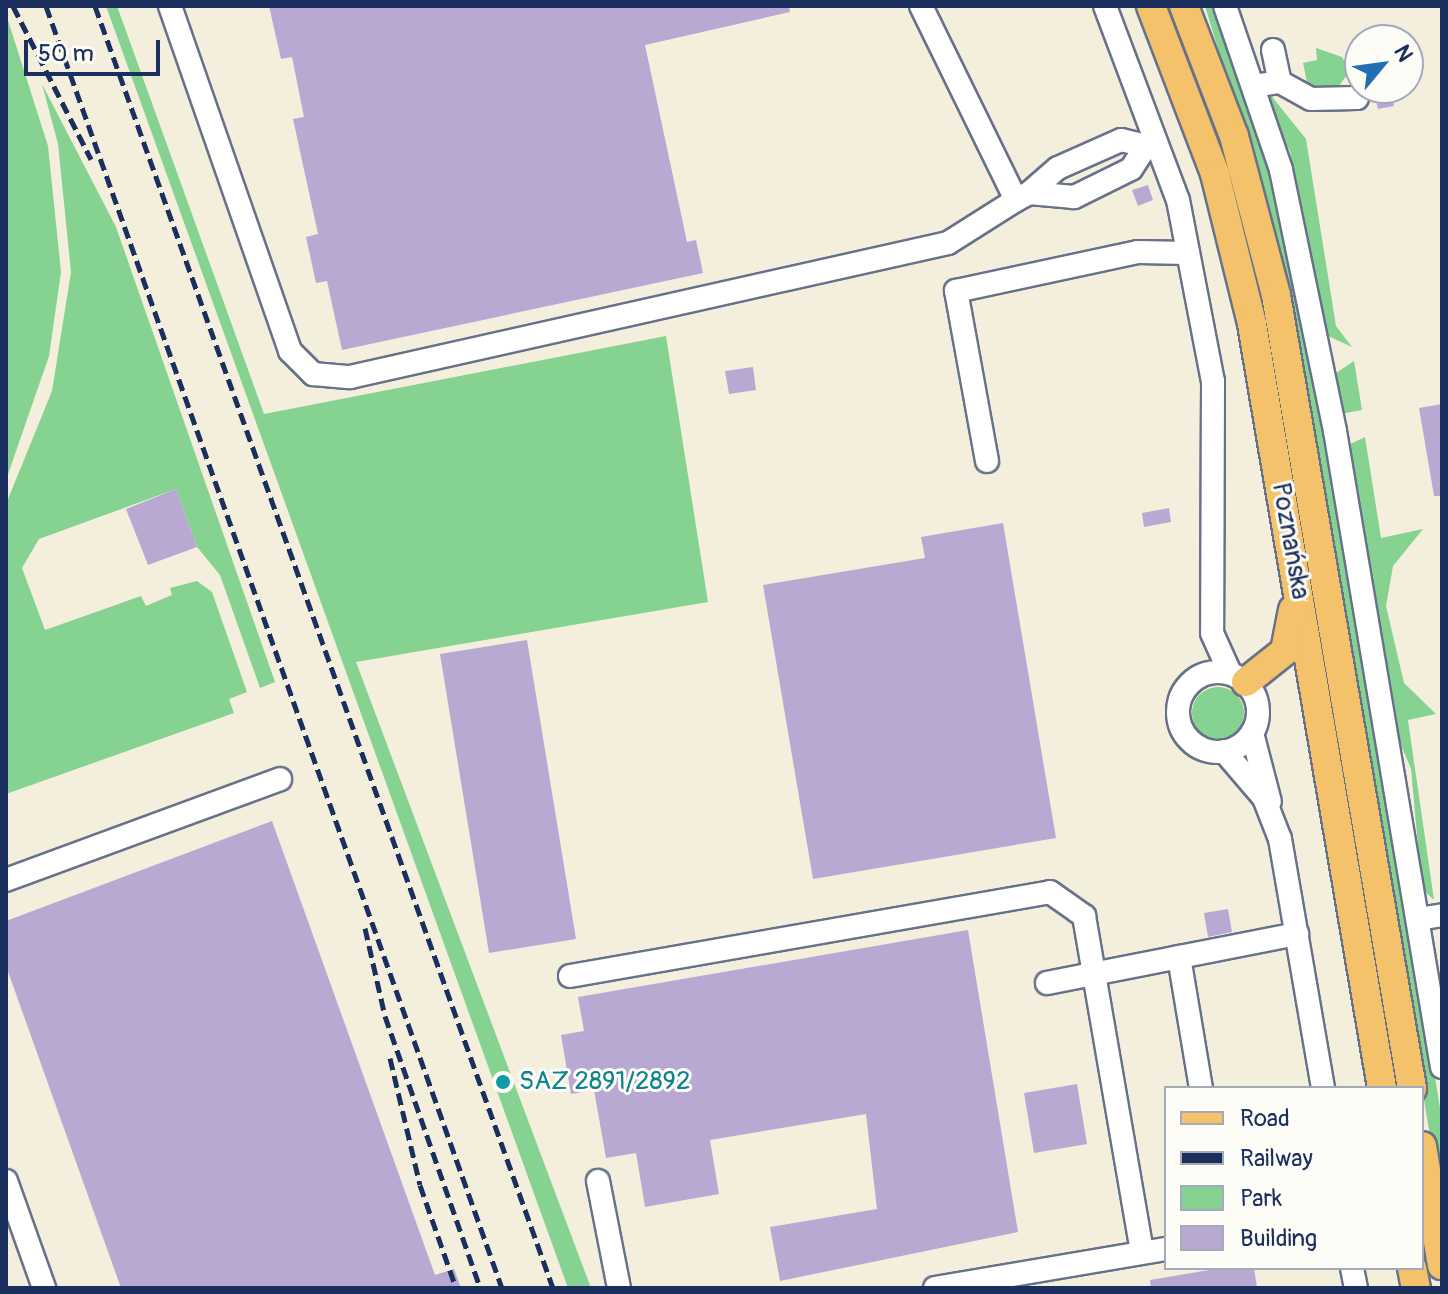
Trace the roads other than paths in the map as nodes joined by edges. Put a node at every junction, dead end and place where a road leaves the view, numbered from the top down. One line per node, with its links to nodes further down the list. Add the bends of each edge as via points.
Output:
1 (170, 6): 12 (street, via 290,351 313,374 350,377 948,243)
2 (921, 6): 12 (street)
3 (1105, 6): 11 (street)
4 (1151, 6): 15 (main road, Poznańska, via 1229,224)
5 (1184, 6): 34 (main road, Poznańska, via 1238,151 1276,295)
6 (1225, 6): 9 (street)
7 (1273, 50): 8 (street)
8 (1280, 82): 9 (street); 10 (street, via 1311,99)
9 (1254, 86): 23 (street, via 1281,170 1335,431)
10 (1344, 98)
11 (1153, 143): 12 (street, via 1121,140 1058,168); 12 (street, via 1131,169 1074,197); 13 (street)
12 (1022, 196)
13 (1188, 253): 14 (street, via 1138,252 956,291); 16 (street, via 1216,417 1213,645)
14 (987, 461)
15 (1292, 553): 16 (main road, via 1290,644); 33 (main road, Poznańska)
16 (1238, 678): 17 (street, via 1258,707); 18 (street, via 1190,683 1178,708 1186,736)
17 (1252, 733): 18 (street); 20 (street)
18 (1224, 751): 20 (street)
19 (280, 779): 21 (street)
20 (1271, 811): 24 (street)
21 (6, 880)
22 (1442, 915): 23 (street)
23 (1418, 919): 29 (street)
24 (1297, 934): 25 (street); 32 (street)
25 (1179, 957): 26 (street); 31 (street)
26 (1094, 973): 27 (street, via 1084,916 1050,892); 28 (street); 39 (street)
27 (570, 976)
28 (1047, 983)
29 (1436, 983): 30 (street)
30 (1442, 1067)
31 (1201, 1086)
32 (1323, 1086)
33 (1382, 1086)
34 (1412, 1086)
35 (1424, 1158): 40 (main road)
36 (6, 1181): 41 (street)
37 (598, 1181): 42 (street)
38 (1164, 1249): 39 (street)
39 (1142, 1251): 43 (street)
40 (1442, 1265)
41 (44, 1288)
42 (619, 1288)
43 (935, 1288)

